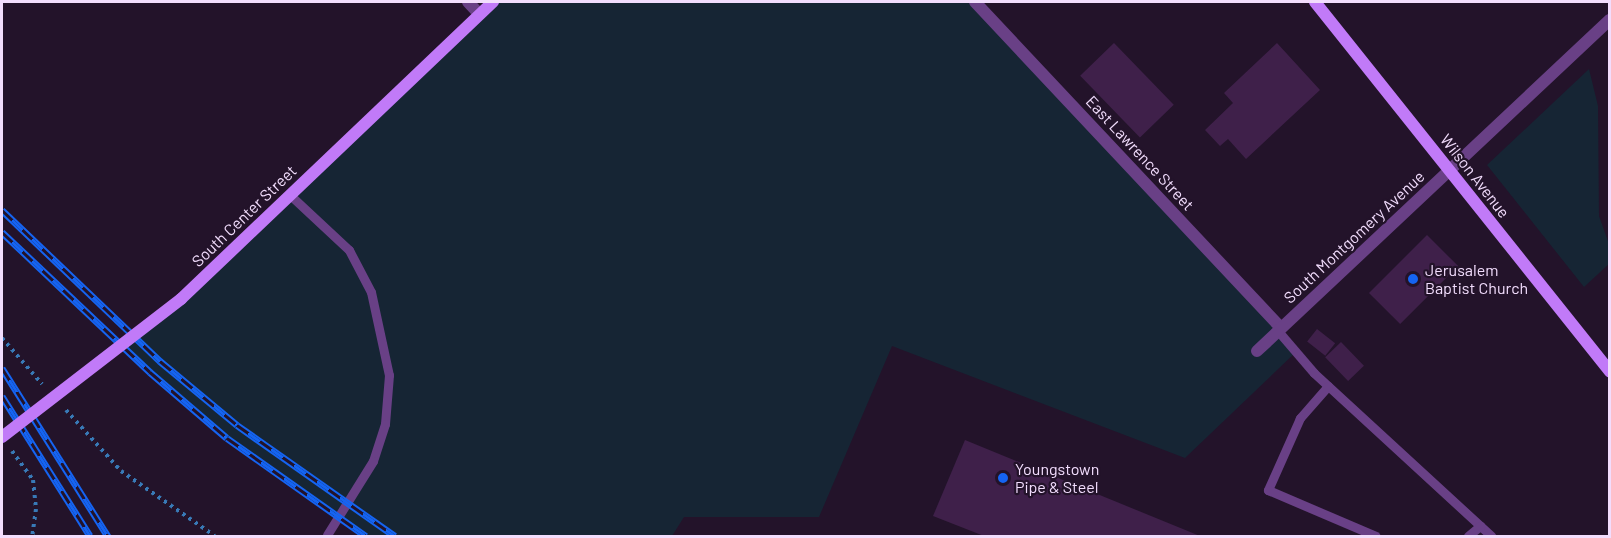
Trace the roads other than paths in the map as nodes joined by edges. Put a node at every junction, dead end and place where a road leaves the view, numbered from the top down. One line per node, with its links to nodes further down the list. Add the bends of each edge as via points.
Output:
1 (468, 2): 5 (street)
2 (493, 2): 5 (main road, South Center Street)
3 (975, 2): 9 (street, East Lawrence Street)
4 (1315, 2): 7 (main road, Wilson Avenue)
5 (480, 14): 8 (main road, South Center Street)
6 (1610, 20): 7 (street, South Montgomery Avenue)
7 (1450, 171): 9 (street, South Montgomery Avenue); 11 (main road, Wilson Avenue)
8 (290, 195): 13 (main road, South Center Street, bridge, via 181,299); 15 (lane, via 349,250 371,292 389,375 385,424 373,461)
9 (1280, 330): 10 (street, South Montgomery Avenue); 12 (lane)
10 (1257, 351)
11 (1610, 372)
12 (1328, 386): 14 (lane); 16 (lane, via 1300,418 1268,490)
13 (5, 440)
14 (1480, 526): 17 (lane); 18 (lane)
15 (327, 536)
16 (1377, 537)
17 (1468, 537)
18 (1491, 537)

